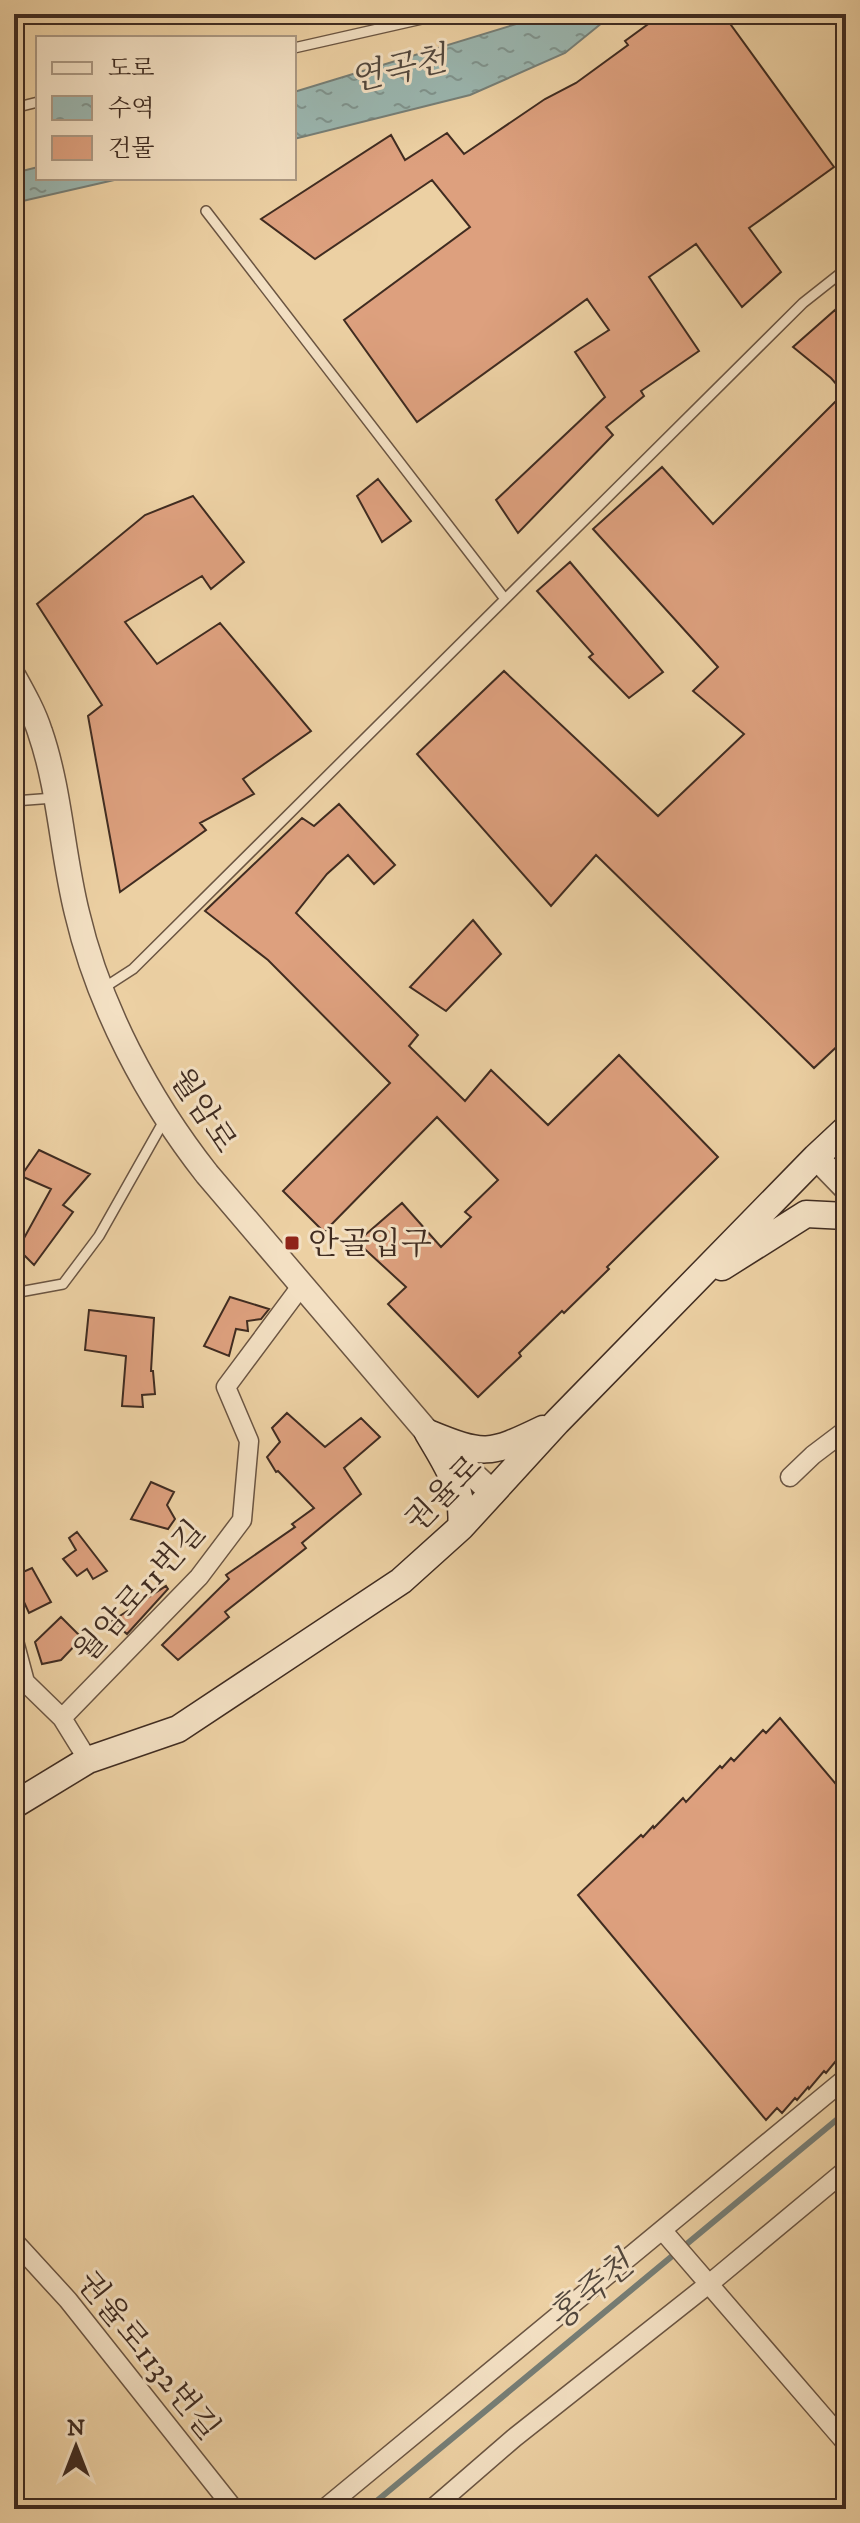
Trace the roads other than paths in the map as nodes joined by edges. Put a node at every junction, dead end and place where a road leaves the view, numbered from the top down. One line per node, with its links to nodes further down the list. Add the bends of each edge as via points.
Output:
1 (444, 14): 2 (lane)
2 (296, 48)
3 (36, 102): 4 (lane)
4 (14, 108)
5 (206, 211): 7 (lane)
6 (846, 269): 7 (lane, via 803,303)
7 (505, 599): 11 (lane, via 133,969)
8 (14, 677): 9 (street, 월암로, via 40,732)
9 (56, 797): 10 (lane); 11 (street, 월암로, via 76,912)
10 (14, 801)
11 (101, 989): 12 (street, 월암로)
12 (166, 1116): 17 (street, 월암로, via 182,1143); 19 (lane, via 99,1236 63,1284)
13 (846, 1129): 14 (main road, 권율로)
14 (816, 1157): 15 (street); 18 (main road, 권율로)
15 (846, 1188)
16 (846, 1216): 18 (main road, via 806,1214)
17 (302, 1285): 22 (street, 월암로); 27 (street, 월암로11번길, via 226,1387 249,1441 242,1520 199,1577)
18 (688, 1288): 20 (main road, 권율로)
19 (14, 1293)
20 (557, 1422): 22 (main road, via 487,1451); 24 (main road, 권율로)
21 (846, 1430): 23 (street)
22 (428, 1433): 24 (street, 월암로); 25 (main road, via 457,1486)
23 (790, 1477)
24 (493, 1493): 25 (main road, 권율로)
25 (461, 1527): 28 (main road, 권율로, via 401,1581 178,1729)
26 (14, 1641): 27 (street, via 25,1682)
27 (62, 1718): 28 (street)
28 (88, 1760): 29 (main road, 권율로)
29 (14, 1805)
30 (846, 2078): 32 (street)
31 (846, 2170): 34 (street)
32 (663, 2231): 34 (street); 37 (street)
33 (14, 2241): 36 (street, 권율로1132번길, via 68,2300)
34 (709, 2283): 35 (street); 38 (street)
35 (846, 2443)
36 (234, 2509)
37 (324, 2509)
38 (432, 2509)

